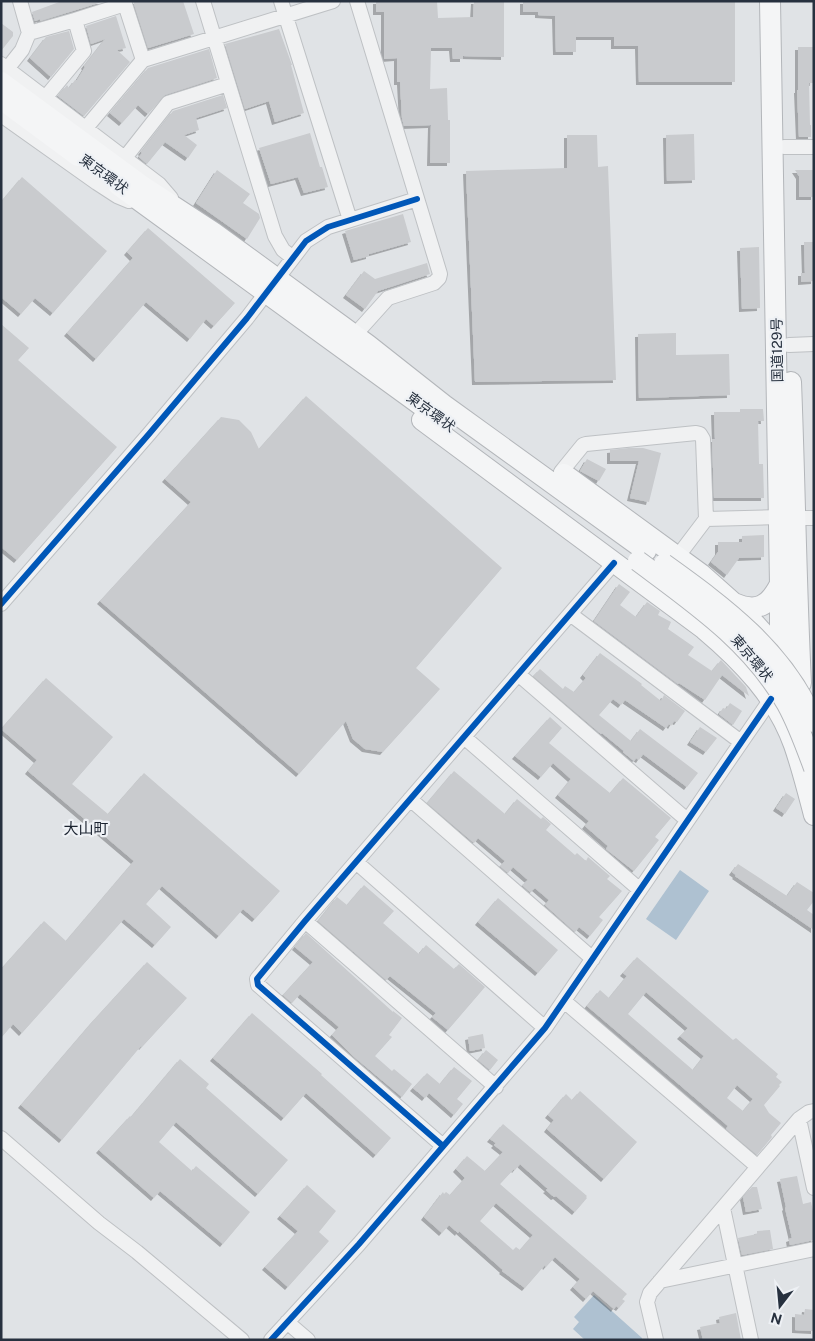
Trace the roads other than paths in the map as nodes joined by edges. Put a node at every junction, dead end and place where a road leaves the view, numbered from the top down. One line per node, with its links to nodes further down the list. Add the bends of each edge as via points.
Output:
1 (20, 1): 11 (street)
2 (203, 1): 12 (street)
3 (281, 1): 9 (street)
4 (333, 1): 9 (street)
5 (357, 1): 23 (street)
6 (770, 1): 34 (highway, 国道129号)
7 (782, 1): 20 (highway, 国道129号)
8 (125, 3): 10 (street); 13 (street)
9 (285, 15): 12 (street); 26 (street)
10 (75, 20): 11 (street); 16 (street, via 83,52)
11 (29, 33): 14 (street, via 22,50)
12 (214, 38): 13 (street); 15 (street)
13 (143, 60): 19 (street)
14 (3, 72): 16 (street); 25 (highway, 東京環状, via 141,184)
15 (228, 84): 22 (street, via 168,103); 27 (street, via 275,236 283,250)
16 (45, 98): 19 (street)
17 (1, 99): 24 (highway, 東京環状)
18 (1, 115): 24 (street, via 117,196)
19 (85, 129): 22 (street)
20 (784, 147): 21 (street); 32 (highway, 国道129号)
21 (814, 147)
22 (124, 158): 25 (street, via 159,184)
23 (417, 199): 26 (street); 30 (street, via 439,278 434,283 388,298)
24 (157, 213): 28 (highway, 東京環状)
25 (186, 215): 28 (highway, 東京環状, via 213,232)
26 (345, 222): 27 (street, via 317,233)
27 (292, 257): 28 (street)
28 (271, 286): 29 (highway, 東京環状); 36 (highway, 東京環状); 38 (highway, via 273,312); 41 (street, via 149,434)
29 (296, 293): 30 (highway); 36 (highway, 東京環状)
30 (362, 328): 33 (highway)
31 (814, 344): 32 (street)
32 (789, 345): 34 (highway, 国道129号)
33 (561, 472): 35 (street, via 586,444 700,434 703,439); 37 (highway)
34 (796, 518): 35 (street); 39 (highway, 国道129号); 43 (highway, 国道129号, via 798,640)
35 (706, 519): 37 (street)
36 (642, 556): 47 (highway, 東京環状, bridge, via 722,606 757,638 789,677); 50 (highway, 東京環状, bridge, via 748,650 786,703)
37 (678, 556): 40 (highway)
38 (614, 563): 42 (street); 45 (highway, via 723,644)
39 (780, 584): 40 (highway, via 772,598 756,608); 43 (highway, 国道129号)
40 (734, 603): 43 (highway)
41 (1, 604)
42 (570, 614): 44 (street); 49 (street)
43 (791, 667): 45 (highway, 国道129号, via 778,671); 46 (highway)
44 (518, 674): 48 (street); 53 (street)
45 (771, 699): 49 (street); 52 (highway, via 794,744)
46 (814, 706)
47 (814, 722)
48 (464, 737): 51 (street); 55 (street)
49 (741, 742): 53 (street)
50 (814, 768)
51 (410, 799): 54 (street); 57 (street)
52 (814, 815)
53 (687, 820): 55 (street)
54 (356, 862): 56 (street); 59 (street)
55 (640, 890): 57 (street)
56 (305, 921): 60 (street); 64 (street, via 258,976 258,985)
57 (593, 959): 58 (street)
58 (564, 1001): 59 (street); 65 (street)
59 (545, 1028): 60 (street)
60 (496, 1087): 64 (street)
61 (814, 1111): 62 (street)
62 (798, 1120): 65 (street); 66 (street)
63 (1, 1138): 72 (street)
64 (443, 1146): 71 (street)
65 (758, 1167): 67 (street)
66 (814, 1188)
67 (723, 1208): 69 (street); 70 (street)
68 (814, 1249): 69 (street)
69 (735, 1266): 70 (street); 76 (street)
70 (660, 1281): 75 (street, via 650,1293 648,1302)
71 (287, 1322): 73 (street); 74 (street)
72 (242, 1340)
73 (271, 1340)
74 (308, 1340)
75 (656, 1340)
76 (751, 1340)

